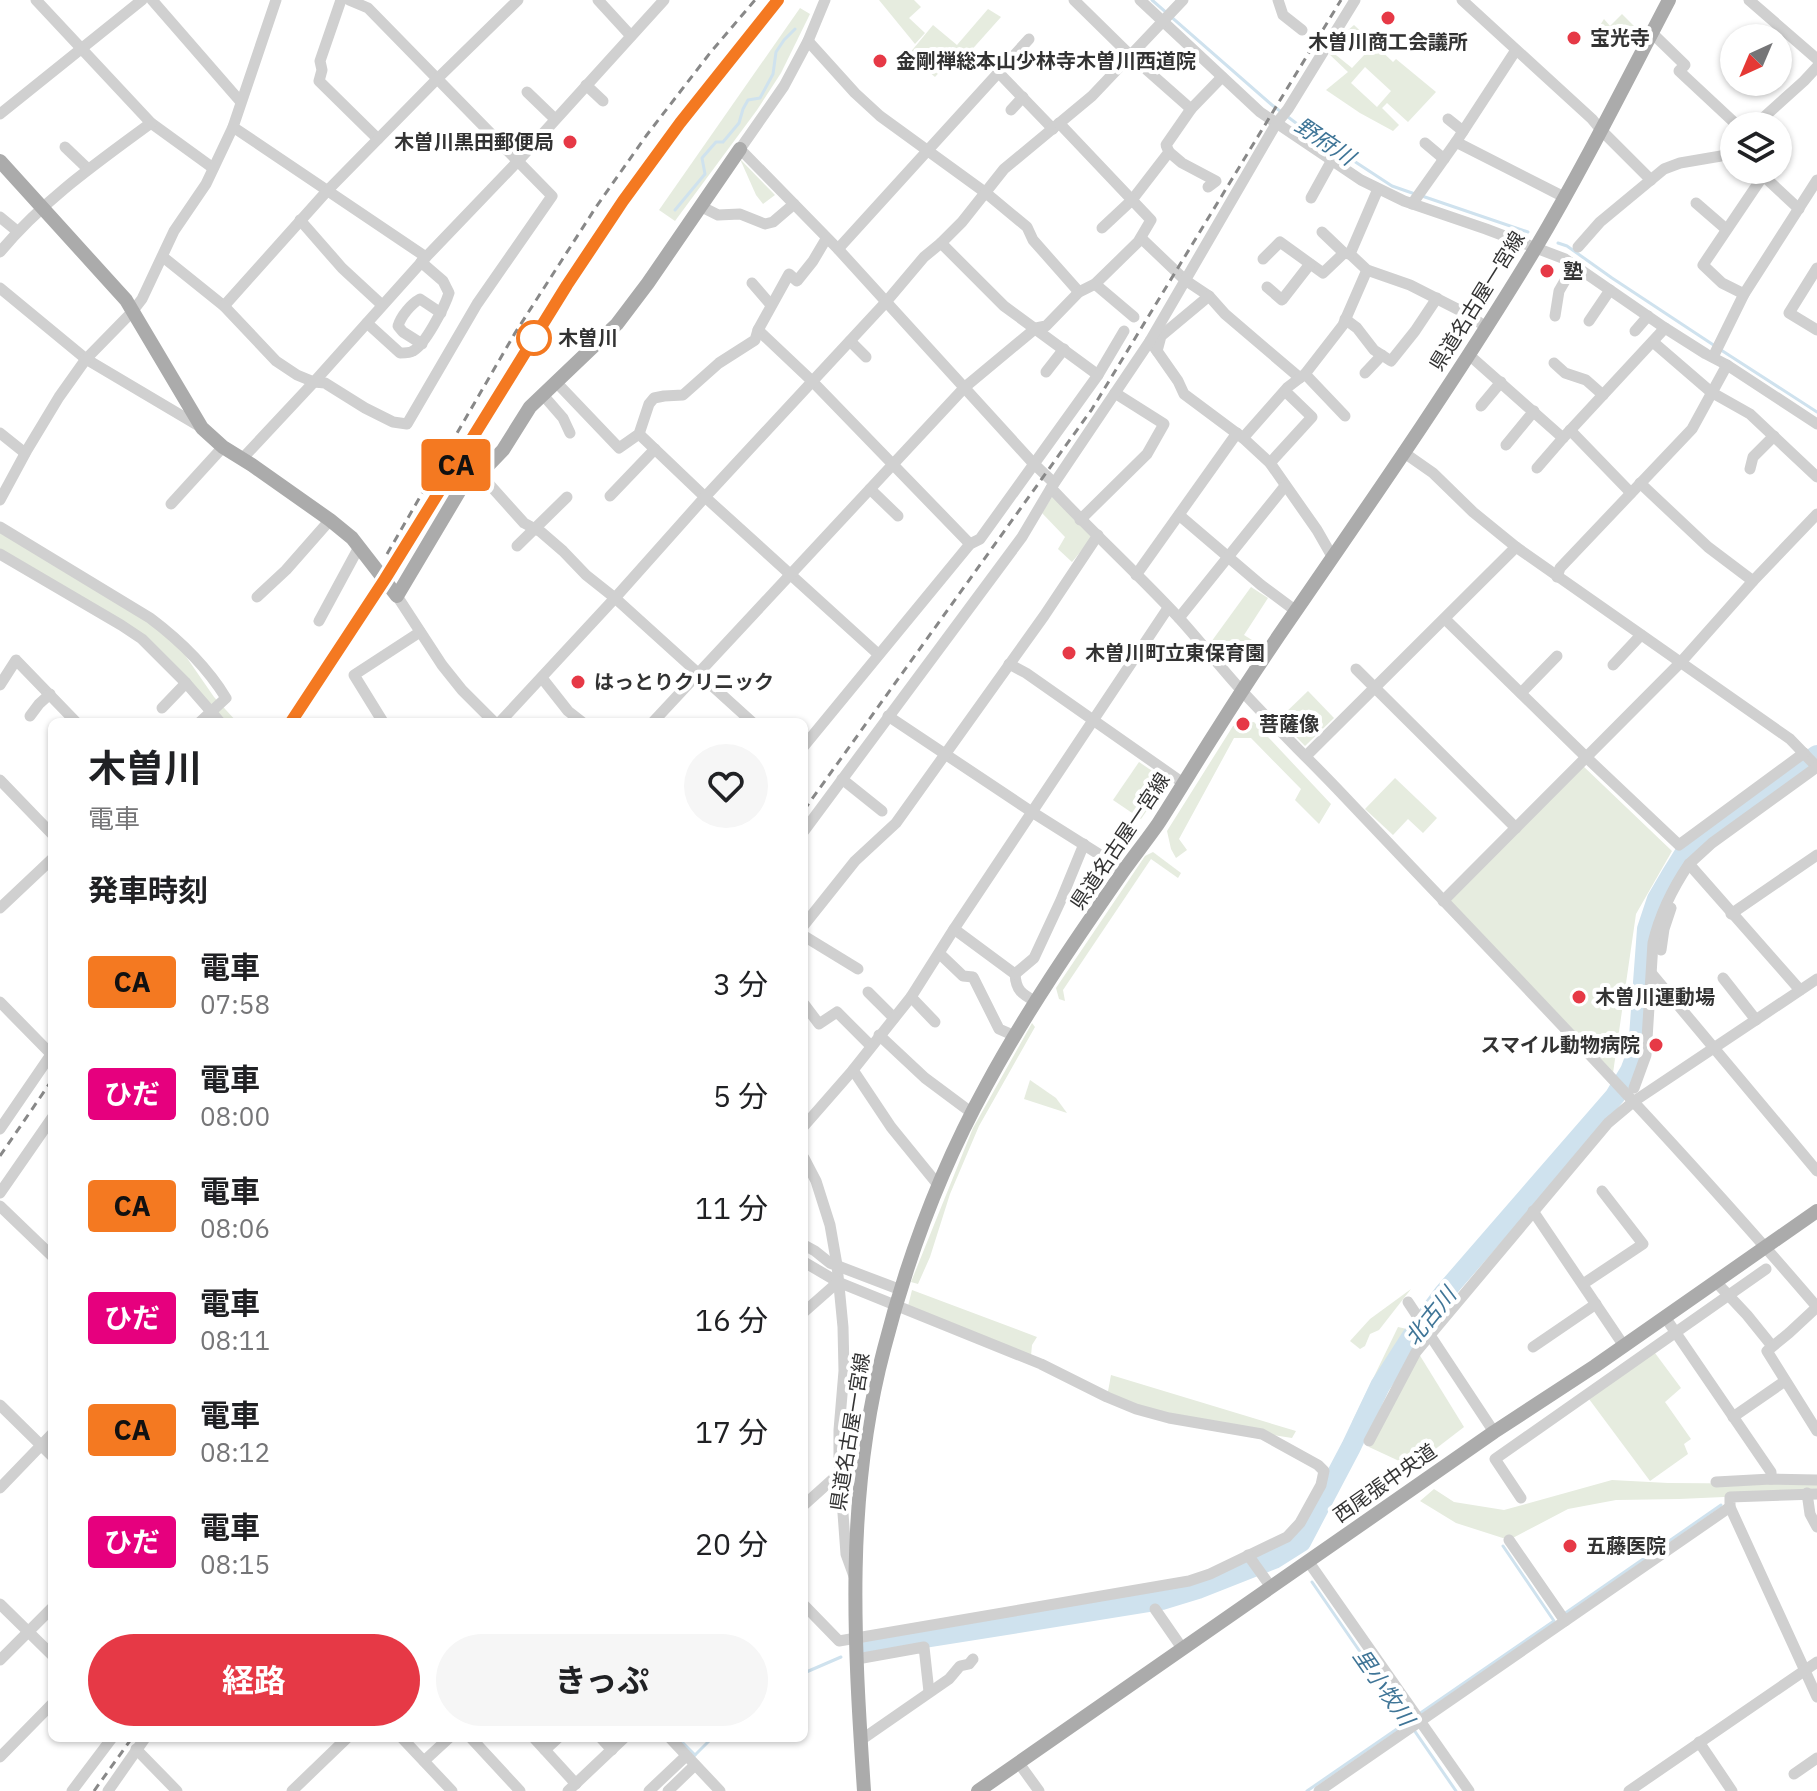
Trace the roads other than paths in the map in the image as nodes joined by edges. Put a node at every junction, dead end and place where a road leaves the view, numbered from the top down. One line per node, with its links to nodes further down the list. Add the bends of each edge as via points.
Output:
1 (36, 0): 26 (street)
2 (142, 0): 26 (street)
3 (152, 0): 39 (street)
4 (275, 0): 39 (street)
5 (341, 0): 54 (street, via 320,61 319,81)
6 (349, 0): 19 (street)
7 (518, 0): 34 (street)
8 (598, 0): 23 (street)
9 (664, 0): 23 (street)
10 (825, 0): 25 (street)
11 (1074, 0): 28 (street)
12 (1140, 0): 20 (street)
13 (1183, 0): 20 (street)
14 (1278, 0): 21 (street, via 1283,15)
15 (1355, 0): 32 (street)
16 (1462, 0): 27 (street)
17 (1669, 0): 22 (main road, 県道名古屋一宮線)
18 (1749, 0): 29 (street)
19 (372, 4): 34 (street)
20 (1167, 17): 28 (street); 33 (street)
21 (1302, 30)
22 (1652, 33): 43 (street, via 1685,65 1679,71); 52 (main road, 県道名古屋一宮線)
23 (631, 36): 36 (street)
24 (1029, 39): 31 (street)
25 (808, 41): 57 (street); 58 (street, via 880,116)
26 (81, 48): 45 (street); 48 (street)
27 (1516, 50): 52 (street); 53 (street)
28 (1131, 56): 41 (street); 50 (street)
29 (1817, 59)
30 (1817, 67): 44 (street)
31 (998, 72): 38 (street); 58 (street)
32 (1310, 72): 35 (street); 49 (street)
33 (1222, 77): 41 (street); 49 (street)
34 (438, 78): 54 (street); 64 (street)
35 (1321, 84)
36 (586, 85): 40 (street); 46 (street)
37 (527, 92): 46 (street)
38 (1023, 97): 42 (street); 50 (street)
39 (240, 101): 51 (street)
40 (603, 101)
41 (1191, 109): 59 (street, via 1166,145)
42 (1011, 110)
43 (1723, 112)
44 (1770, 112)
45 (0, 114)
46 (555, 119): 64 (street)
47 (1448, 119): 53 (street)
48 (151, 123): 65 (street); 66 (street)
49 (1277, 123): 62 (street); 106 (street)
50 (1056, 126): 74 (street, via 1004,169); 78 (street)
51 (233, 127): 65 (street); 73 (street)
52 (1601, 130): 67 (street); 75 (main road, 県道名古屋一宮線)
53 (1460, 136): 61 (street); 75 (street)
54 (378, 139): 73 (street)
55 (1425, 143): 61 (street)
56 (65, 147): 66 (street)
57 (740, 149): 81 (street); 82 (main road)
58 (927, 150): 74 (street); 96 (street)
59 (1169, 152): 71 (street, via 1216,181); 78 (street)
60 (1720, 156): 67 (street, via 1680,163)
61 (1444, 159): 77 (street)
62 (1332, 160): 72 (street); 76 (street)
63 (0, 161): 84 (main road)
64 (518, 161): 101 (street); 152 (street, via 552,196 477,304 407,424)
65 (213, 168): 99 (street)
66 (88, 169): 84 (street)
67 (1651, 180): 94 (street)
68 (1817, 180): 80 (street)
69 (1753, 184): 88 (street)
70 (1776, 184): 80 (street)
71 (1208, 187)
72 (1378, 189): 77 (street); 98 (street)
73 (327, 191): 86 (street); 101 (street)
74 (986, 193): 93 (street); 112 (street, via 1027,227)
75 (1564, 197): 95 (main road, 県道名古屋一宮線)
76 (1311, 198)
77 (1416, 199): 95 (street)
78 (1132, 200): 87 (street); 91 (street, via 1151,220)
79 (1696, 203): 88 (street)
80 (1803, 203): 83 (street); 113 (street)
81 (794, 204): 82 (street, via 765,224); 92 (street)
82 (700, 206): 153 (main road, via 617,324)
83 (1817, 206)
84 (42, 208): 89 (street); 120 (main road)
85 (0, 217): 89 (street)
86 (300, 220): 117 (street); 119 (street)
87 (1102, 228)
88 (1726, 229): 113 (street, via 1703,265)
89 (17, 231): 97 (street)
90 (1322, 232): 98 (street)
91 (1141, 238): 106 (street); 108 (street)
92 (826, 239): 96 (street); 118 (street, via 797,281 789,274)
93 (941, 243): 116 (street); 129 (street, via 1004,306)
94 (1578, 247)
95 (1536, 248): 103 (street); 128 (main road, 県道名古屋一宮線)
96 (838, 249): 116 (street)
97 (0, 252)
98 (1347, 254): 102 (street, via 1323,273); 105 (street)
99 (163, 257): 119 (street); 120 (street)
100 (1263, 259): 102 (street, via 1280,242)
101 (424, 260): 117 (street); 121 (street, via 449,293)
102 (1310, 264): 109 (street, via 1282,300)
103 (1574, 265): 111 (street); 122 (street, via 1559,291)
104 (1817, 268): 132 (street, via 1789,313)
105 (1367, 270): 115 (street); 125 (street)
106 (1185, 280): 114 (street); 138 (street)
107 (752, 283): 118 (street)
108 (1095, 284): 112 (street); 124 (street)
109 (1267, 287)
110 (0, 288): 144 (street)
111 (1610, 290): 123 (street); 126 (street)
112 (1079, 292): 129 (street, via 1046,326)
113 (1744, 294): 140 (street)
114 (1209, 296): 138 (street); 150 (street)
115 (1437, 298): 128 (street); 142 (street, via 1391,361)
116 (886, 302): 135 (street); 155 (street)
117 (382, 305): 127 (street)
118 (771, 305): 131 (street)
119 (224, 306): 152 (street, via 276,361)
120 (132, 312): 144 (street); 165 (main road)
121 (441, 313): 137 (street); 137 (street, via 420,299 400,319 403,332)
122 (1555, 316)
123 (1648, 316): 130 (street); 134 (street)
124 (1134, 317)
125 (1345, 319): 142 (street); 150 (street)
126 (1589, 321)
127 (367, 323): 137 (street, via 400,353); 152 (street)
128 (1486, 327): 141 (main road, 県道名古屋一宮線)
129 (1036, 328): 139 (street); 155 (street)
130 (1665, 328): 136 (street); 140 (street, via 1706,354)
131 (758, 330): 151 (street); 168 (street, via 755,340 683,395 654,398)
132 (1817, 330)
133 (1124, 331): 149 (street)
134 (1635, 331)
135 (850, 341): 143 (street); 151 (street)
136 (1653, 342): 157 (street); 160 (street)
137 (422, 344)
138 (1153, 346): 158 (street); 170 (street, via 1184,394)
139 (1064, 349): 147 (street); 149 (street)
140 (1716, 351): 146 (street)
141 (1468, 354): 154 (street); 175 (main road, 県道名古屋一宮線)
142 (1382, 355): 148 (street)
143 (866, 357)
144 (86, 359): 165 (street); 176 (street)
145 (1554, 363): 160 (street)
146 (1727, 365): 157 (street); 164 (street)
147 (1046, 372)
148 (1365, 373)
149 (1098, 375): 178 (street)
150 (1302, 376): 156 (street); 163 (street)
151 (812, 381): 180 (street); 193 (street)
152 (314, 382): 177 (street)
153 (556, 382): 159 (main road); 168 (street, via 619,448)
154 (1501, 382): 161 (street); 162 (street)
155 (965, 387): 178 (street); 180 (street)
156 (1285, 391): 170 (street); 179 (street, via 1312,417)
157 (1711, 392): 171 (street, via 1750,414); 185 (street, via 1692,429)
158 (1115, 393): 186 (street); 199 (street, via 1164,424 1147,454)
159 (543, 395): 167 (street); 183 (main road)
160 (1603, 395): 169 (street)
161 (1481, 406)
162 (1534, 411): 169 (street); 172 (street)
163 (1345, 416)
164 (1817, 424)
165 (202, 428): 173 (main road)
166 (0, 433): 176 (street)
167 (570, 433)
168 (639, 434): 174 (street)
169 (1567, 434): 181 (street); 189 (street)
170 (1240, 436): 179 (street); 196 (street)
171 (1774, 436): 182 (street, via 1753,457); 184 (street)
172 (1506, 445)
173 (223, 447): 177 (main road); 194 (street)
174 (655, 449): 191 (street); 193 (street)
175 (1403, 452): 206 (street); 209 (main road, 県道名古屋一宮線)
176 (25, 453): 190 (street)
177 (242, 459): 198 (main road)
178 (1033, 463): 186 (street); 203 (street, via 980,539)
179 (1270, 463): 187 (street)
180 (893, 464): 188 (street); 203 (street)
181 (1537, 468)
182 (1750, 469)
183 (480, 474): 201 (street); 214 (main road, via 466,480)
184 (1817, 477)
185 (1640, 483): 189 (street); 213 (street)
186 (1052, 486): 199 (street); 241 (street, via 1022,537)
187 (1285, 486): 208 (street); 209 (street)
188 (870, 489): 197 (street); 210 (street)
189 (1631, 493): 212 (street)
190 (1, 495)
191 (610, 496)
192 (567, 497): 201 (street)
193 (705, 497): 210 (street); 216 (street)
194 (171, 504)
195 (1817, 514): 213 (street)
196 (1179, 515): 208 (street); 211 (street)
197 (898, 516)
198 (330, 520): 205 (main road); 215 (street)
199 (1080, 520): 202 (street)
200 (0, 527): 239 (street, via 169,632 226,698)
201 (534, 529): 204 (street); 216 (street)
202 (1098, 535): 211 (street); 227 (street)
203 (970, 544): 224 (street)
204 (517, 546)
205 (359, 547): 214 (main road); 221 (street)
206 (1516, 547): 212 (street); 220 (street)
207 (0, 554): 232 (street, via 142,639)
208 (1228, 557): 218 (street); 219 (street)
209 (1333, 558): 218 (main road, 県道名古屋一宮線)
210 (789, 575): 224 (street); 230 (street)
211 (1136, 575): 217 (street)
212 (1557, 577): 223 (street)
213 (1753, 581): 226 (street)
214 (397, 596): 222 (street)
215 (257, 597)
216 (615, 598): 230 (street); 231 (street)
217 (1168, 608): 219 (street); 251 (street)
218 (1296, 611): 235 (main road, 県道名古屋一宮線)
219 (1179, 618): 235 (street)
220 (1445, 619): 234 (street); 236 (street)
221 (319, 621)
222 (420, 632): 245 (street, via 354,675); 246 (street, via 462,690)
223 (1641, 635): 226 (street); 228 (street)
224 (878, 654): 252 (street)
225 (1557, 656): 236 (street)
226 (1681, 662): 255 (street); 256 (street, via 1790,739)
227 (1009, 664): 251 (street); 253 (street)
228 (1613, 665)
229 (1356, 669): 234 (street)
230 (699, 673): 249 (street); 250 (street)
231 (542, 678): 247 (street); 248 (street)
232 (186, 683): 238 (street); 239 (street)
233 (0, 685): 237 (street, via 16,660)
234 (1375, 688): 254 (street); 263 (street)
235 (1242, 691): 254 (street); 259 (main road, 県道名古屋一宮線)
236 (1521, 693): 255 (street)
237 (50, 694): 240 (street); 242 (street)
238 (162, 708)
239 (211, 712): 243 (street); 244 (street)
240 (30, 716)
241 (888, 716): 253 (street); 257 (street)
242 (72, 718)
243 (204, 718)
244 (216, 718)
245 (381, 718)
246 (493, 718)
247 (501, 718)
248 (577, 718)
249 (657, 718)
250 (748, 718)
251 (1093, 720): 259 (street); 261 (street)
252 (808, 741)
253 (945, 755): 261 (street); 273 (street, via 896,823 855,861)
254 (1306, 756): 270 (street)
255 (1587, 758): 256 (street, via 1679,845); 263 (street)
256 (1812, 761): 268 (street, via 1712,843)
257 (842, 779): 260 (street); 262 (street)
258 (0, 780): 264 (street)
259 (1183, 783): 269 (main road, 県道名古屋一宮線)
260 (882, 811)
261 (1032, 812): 265 (street); 274 (street)
262 (808, 826)
263 (1516, 828): 270 (street)
264 (48, 830)
265 (1084, 844): 269 (street); 279 (street, via 1034,958)
266 (1817, 855): 272 (street)
267 (48, 864): 271 (street)
268 (1692, 868): 272 (street); 276 (street, via 1674,900); 280 (street, via 1674,887 1657,926)
269 (1124, 870): 287 (main road, 県道名古屋一宮線)
270 (1443, 901): 300 (street)
271 (0, 908)
272 (1731, 914): 283 (street)
273 (808, 920)
274 (954, 929): 277 (street); 279 (street)
275 (808, 938): 278 (street)
276 (1661, 950)
277 (940, 954): 285 (street); 293 (street, via 963,976 973,977 999,1029)
278 (858, 969)
279 (1015, 974): 287 (street, via 1015,986)
280 (1652, 974): 295 (street); 299 (street, via 1646,1055)
281 (1723, 978): 290 (street)
282 (1817, 979): 283 (street)
283 (1800, 990): 290 (street)
284 (868, 992): 289 (street)
285 (911, 997): 289 (street); 291 (street)
286 (0, 1002): 296 (street)
287 (1036, 1002): 293 (main road, 県道名古屋一宮線)
288 (808, 1011): 294 (street, via 819,1024 837,1012)
289 (894, 1018): 292 (street)
290 (1756, 1020): 295 (street)
291 (935, 1022)
292 (879, 1035): 294 (street); 301 (street)
293 (1015, 1036): 301 (main road, 県道名古屋一宮線)
294 (871, 1046): 298 (street)
295 (1714, 1048): 300 (street); 306 (street)
296 (48, 1051)
297 (48, 1058): 304 (street)
298 (853, 1070): 302 (street); 307 (street)
299 (1634, 1088)
300 (1632, 1102): 311 (street); 313 (street)
301 (972, 1113): 307 (main road, 県道名古屋一宮線)
302 (808, 1121)
303 (48, 1124): 309 (street)
304 (0, 1129)
305 (808, 1166): 317 (street, via 830,1225)
306 (1817, 1171)
307 (939, 1186): 322 (main road, 県道名古屋一宮線)
308 (1602, 1191): 321 (street, via 1643,1244)
309 (0, 1193)
310 (0, 1206): 315 (street)
311 (1533, 1211): 321 (street); 330 (street)
312 (1817, 1211): 313 (main road, 西尾張中央道)
313 (1765, 1246): 320 (main road, 西尾張中央道); 327 (street)
314 (808, 1248): 317 (street)
315 (48, 1252)
316 (808, 1264): 319 (street)
317 (837, 1265): 319 (street); 322 (street)
318 (1766, 1269): 323 (street)
319 (838, 1282): 326 (street); 328 (street); 346 (street, via 844,1371)
320 (1716, 1282): 323 (street); 329 (main road, 西尾張中央道)
321 (1583, 1284): 325 (street)
322 (901, 1290): 326 (main road, 県道名古屋一宮線)
323 (1729, 1296): 331 (street); 333 (street)
324 (1408, 1302): 330 (street)
325 (1596, 1304): 332 (street); 334 (street)
326 (896, 1306): 357 (street, via 1136,1409 1262,1434 1318,1465 1324,1471 1321,1485 1300,1523 1287,1537); 359 (main road, 県道名古屋一宮線, via 866,1432)
327 (1817, 1307): 333 (street)
328 (808, 1308)
329 (1665, 1317): 331 (street); 332 (main road, 西尾張中央道)
330 (1428, 1333): 341 (street); 343 (street)
331 (1675, 1333): 336 (street); 339 (street)
332 (1624, 1346): 335 (main road, 西尾張中央道)
333 (1772, 1346): 337 (street, via 1767,1351)
334 (1533, 1347)
335 (1595, 1366): 336 (street); 341 (main road, 西尾張中央道)
336 (1606, 1381): 352 (street, via 1495,1459)
337 (1785, 1381): 339 (street); 340 (street)
338 (0, 1405): 344 (street)
339 (1733, 1417): 347 (street)
340 (1817, 1431)
341 (1494, 1432): 358 (main road, 西尾張中央道)
342 (48, 1438): 344 (street)
343 (1369, 1441)
344 (41, 1445): 345 (street); 350 (street)
345 (48, 1452)
346 (841, 1477): 353 (street); 359 (street, via 846,1554)
347 (1771, 1479): 348 (street); 349 (street)
348 (1817, 1480)
349 (1716, 1482)
350 (0, 1488)
351 (1812, 1494): 354 (street, via 1730,1497); 355 (street, via 1810,1514)
352 (1521, 1498)
353 (808, 1501)
354 (1730, 1507): 365 (street); 374 (street)
355 (1817, 1527)
356 (1509, 1540): 365 (street)
357 (1250, 1557): 360 (street); 367 (street, via 1189,1581)
358 (1308, 1561): 360 (main road, 西尾張中央道); 378 (street)
359 (854, 1576): 367 (main road, 県道名古屋一宮線)
360 (1267, 1582): 368 (main road, 西尾張中央道)
361 (0, 1604): 366 (street)
362 (808, 1609): 367 (street, via 839,1641)
363 (1155, 1609): 368 (street)
364 (48, 1612): 366 (street)
365 (1565, 1621): 378 (street)
366 (28, 1632): 369 (street); 372 (street)
367 (855, 1638): 370 (main road, 県道名古屋一宮線)
368 (1182, 1648): 399 (main road, 西尾張中央道)
369 (48, 1651)
370 (857, 1659): 375 (street, via 924,1647); 379 (main road, 県道名古屋一宮線)
371 (973, 1659): 375 (street)
372 (0, 1660)
373 (1817, 1662): 374 (street)
374 (1805, 1670): 376 (street); 391 (street)
375 (929, 1692): 379 (street)
376 (1817, 1697)
377 (48, 1708): 395 (street)
378 (1415, 1725): 414 (street); 415 (street)
379 (861, 1740): 411 (main road, 県道名古屋一宮線)
380 (109, 1742): 402 (street)
381 (142, 1742): 392 (street)
382 (343, 1742): 405 (street)
383 (406, 1742): 398 (street)
384 (445, 1742): 398 (street)
385 (475, 1742): 407 (street)
386 (538, 1742): 393 (street)
387 (554, 1742): 393 (street)
388 (605, 1742): 394 (street)
389 (620, 1742): 394 (street)
390 (674, 1742): 397 (street)
391 (1699, 1742): 416 (street); 417 (street)
392 (136, 1749): 403 (street); 404 (street)
393 (545, 1750): 401 (street)
394 (612, 1750): 401 (street)
395 (0, 1757)
396 (1817, 1758): 400 (street)
397 (691, 1760): 408 (street); 409 (street); 410 (street)
398 (424, 1761): 406 (street)
399 (1018, 1762): 412 (main road, 西尾張中央道); 413 (street)
400 (1794, 1774)
401 (572, 1787)
402 (72, 1791)
403 (108, 1791)
404 (177, 1791)
405 (292, 1791)
406 (452, 1791)
407 (520, 1791)
408 (649, 1791)
409 (668, 1791)
410 (720, 1791)
411 (864, 1791)
412 (978, 1791)
413 (1039, 1791)
414 (1319, 1791)
415 (1469, 1791)
416 (1629, 1791)
417 (1732, 1791)

